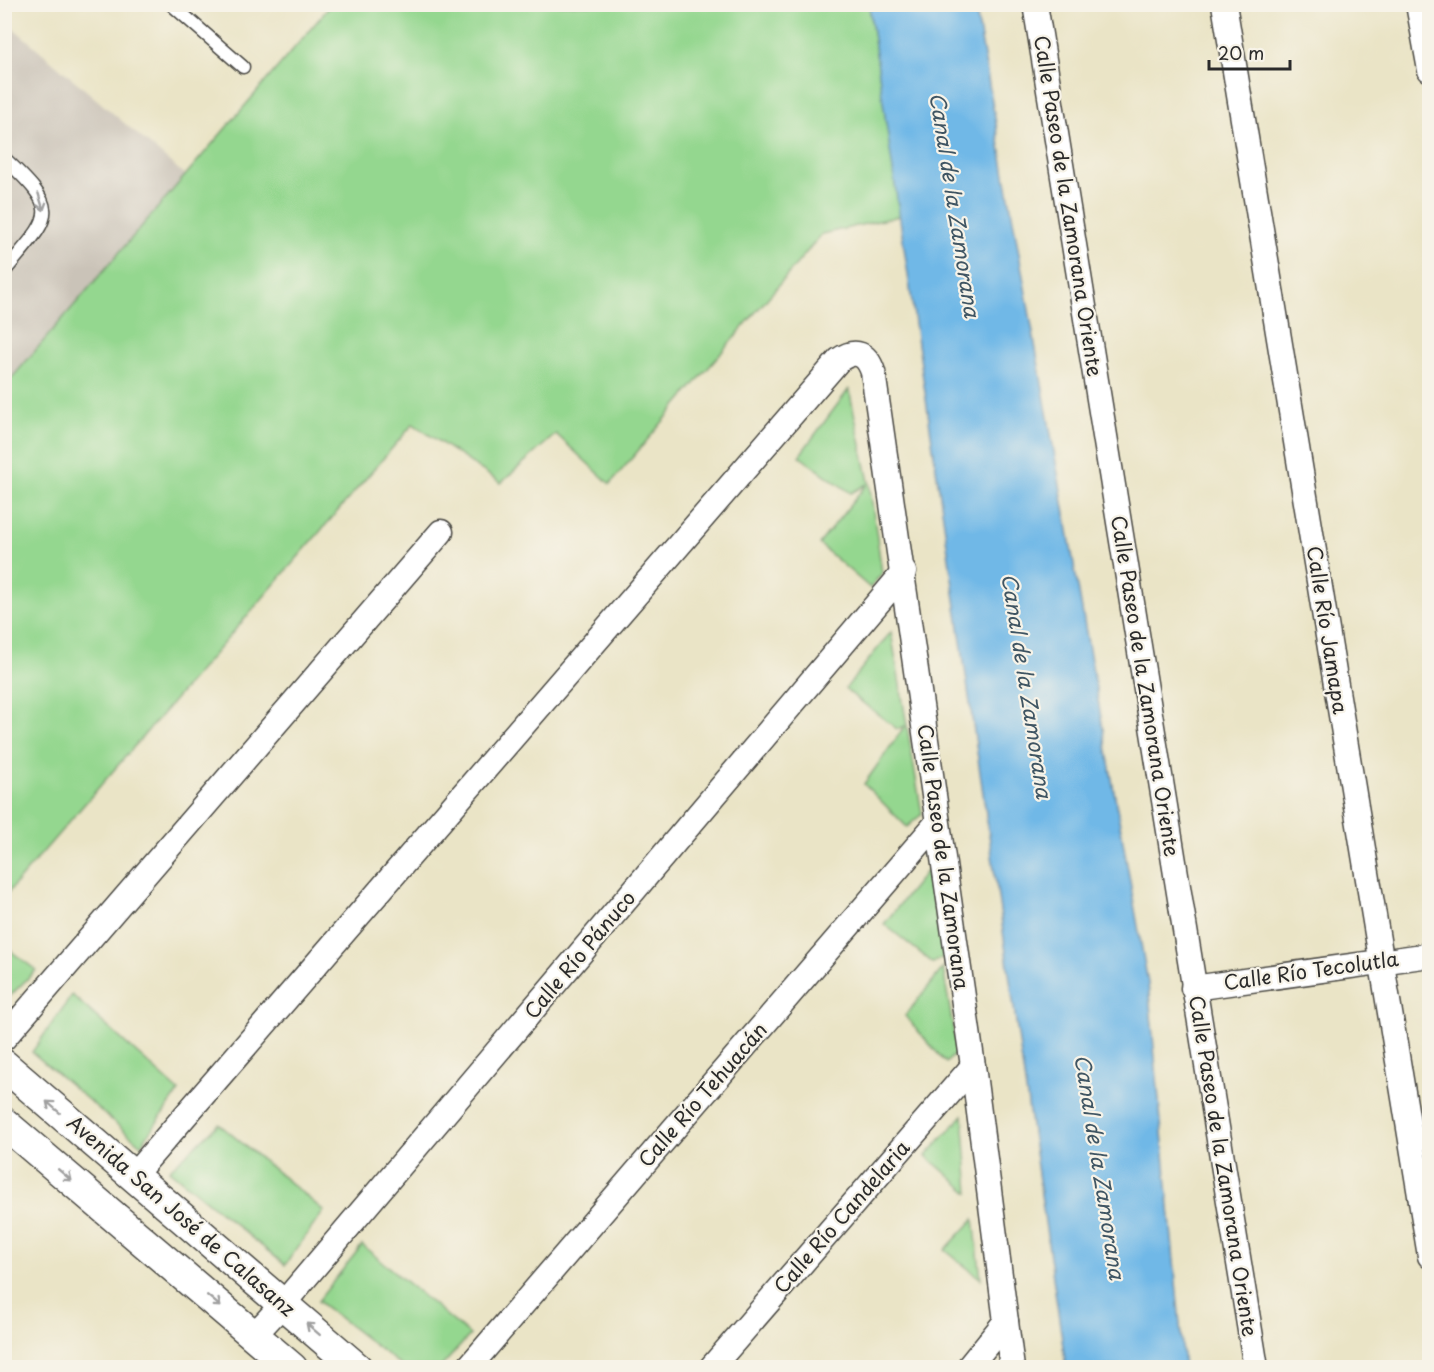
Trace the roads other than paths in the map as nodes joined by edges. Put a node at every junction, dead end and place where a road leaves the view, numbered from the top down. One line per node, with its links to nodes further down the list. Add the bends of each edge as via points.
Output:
1 (171, 4): 5 (lane)
2 (1035, 4): 14 (street, Calle Paseo de la Zamorana Oriente)
3 (1224, 4): 13 (street, Calle Río Jamapa)
4 (1419, 4): 6 (street)
5 (243, 68)
6 (1430, 70)
7 (4, 158): 8 (lane, one-way to 8, via 37,189 45,214 43,226)
8 (4, 272)
9 (441, 532): 15 (street)
10 (904, 572): 11 (street, Calle Paseo de la Zamorana); 19 (street, Calle Paseo de la Zamorana, via 873,372 868,359 859,353 848,353); 21 (street, Calle Río Pánuco)
11 (937, 823): 17 (street, Calle Paseo de la Zamorana); 26 (street, Calle Río Tehuacán)
12 (1430, 955): 13 (street, Calle Río Tecolutla)
13 (1382, 962): 14 (street, Calle Río Tecolutla); 20 (street, Calle Río Jamapa)
14 (1193, 988): 30 (street, Calle Paseo de la Zamorana Oriente)
15 (4, 1038)
16 (4, 1065): 19 (street, Avenida San José de Calasanz, one-way to 16)
17 (973, 1066): 22 (street, Calle Paseo de la Zamorana); 27 (street, Calle Río Candelaria)
18 (4, 1123): 23 (street, one-way to 23)
19 (133, 1176): 21 (street, Avenida San José de Calasanz)
20 (1430, 1256)
21 (283, 1304): 23 (street, Calle Río Pánuco); 25 (street, Avenida San José de Calasanz, one-way to 21)
22 (1006, 1322): 28 (street); 29 (street, Calle Paseo de la Zamorana)
23 (254, 1335): 24 (street)
24 (292, 1368)
25 (357, 1368)
26 (468, 1368)
27 (711, 1368)
28 (968, 1368)
29 (1012, 1368)
30 (1256, 1368)

